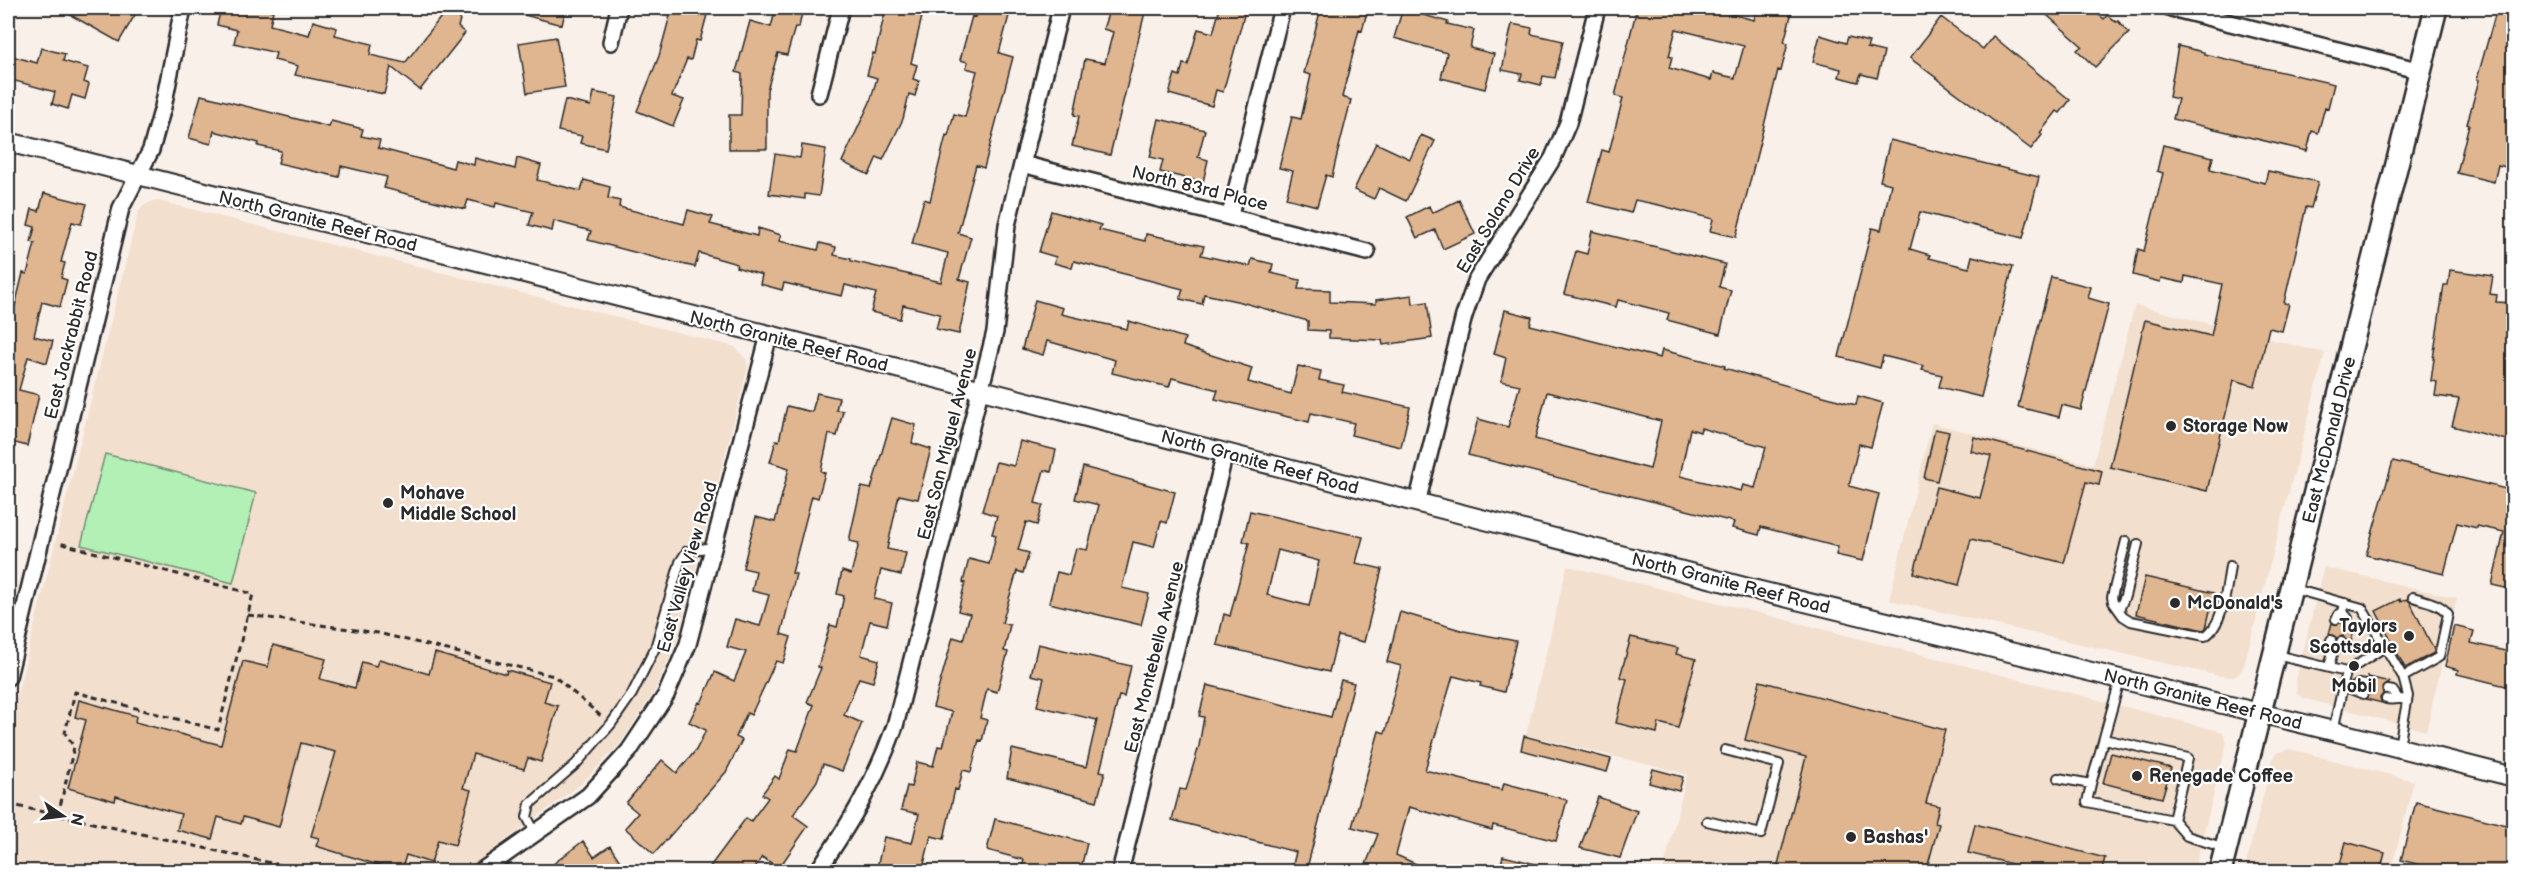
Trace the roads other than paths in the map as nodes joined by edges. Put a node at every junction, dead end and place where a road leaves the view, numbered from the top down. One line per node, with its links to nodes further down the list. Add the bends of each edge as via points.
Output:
1 (183, 8): 14 (street, East Jackrabbit Road, via 164,107)
2 (620, 8): 9 (street)
3 (841, 8): 11 (street)
4 (1061, 8): 13 (street, East San Miguel Avenue)
5 (1282, 8): 15 (street)
6 (1597, 8): 20 (street, East Solano Drive, via 1568,123 1557,150 1477,279)
7 (2170, 8): 10 (street)
8 (2436, 8): 10 (main road, East McDonald Drive)
9 (611, 42)
10 (2421, 71): 25 (main road, East McDonald Drive)
11 (819, 94)
12 (8, 142): 14 (street, North Granite Reef Road)
13 (1022, 164): 15 (street, North 83rd Place); 18 (street, East San Miguel Avenue, via 1007,225 995,332)
14 (138, 176): 17 (street, North Granite Reef Road); 38 (street, East Jackrabbit Road, via 121,208)
15 (1230, 215): 16 (street, North 83rd Place)
16 (1367, 252)
17 (769, 335): 18 (street, North Granite Reef Road); 23 (street, East Valley View Road)
18 (981, 390): 19 (street, North Granite Reef Road); 62 (street, East San Miguel Avenue, via 896,726 863,802)
19 (1225, 453): 20 (street, North Granite Reef Road); 63 (street, East Montebello Avenue)
20 (1417, 503): 40 (street, North Granite Reef Road)
21 (2126, 541): 28 (lane, via 2112,597)
22 (2138, 544): 28 (lane)
23 (715, 547): 59 (street, East Valley View Road, via 688,644 666,695 629,750 588,796); 59 (lane, via 687,551 680,562 655,648 632,694 576,764 530,804 526,817)
24 (2230, 566): 28 (lane, via 2218,621 2213,632 2205,636 2131,621)
25 (2292, 589): 27 (lane); 35 (main road, East McDonald Drive)
26 (2413, 597): 39 (lane, via 2448,614 2439,657)
27 (2344, 608): 29 (lane); 30 (lane); 33 (lane, via 2362,608)
28 (2119, 610)
29 (2336, 620)
30 (2347, 622)
31 (2331, 640): 34 (lane)
32 (2341, 642): 34 (lane)
33 (2385, 647): 37 (lane); 39 (lane)
34 (2333, 651): 36 (lane)
35 (2276, 655): 36 (lane); 49 (main road, East McDonald Drive)
36 (2329, 667): 37 (lane)
37 (2346, 672): 42 (lane)
38 (8, 677)
39 (2403, 677): 48 (lane)
40 (2120, 679): 49 (street, North Granite Reef Road); 51 (lane)
41 (2366, 685): 43 (lane)
42 (2343, 686): 43 (lane); 50 (lane)
43 (2353, 688): 45 (lane)
44 (2388, 690): 46 (lane)
45 (2363, 694)
46 (2397, 697): 47 (lane); 48 (lane)
47 (2386, 699)
48 (2407, 700): 52 (lane)
49 (2261, 713): 50 (street, North Granite Reef Road); 60 (main road, East McDonald Drive)
50 (2333, 731): 52 (street, North Granite Reef Road)
51 (2104, 739): 56 (lane); 58 (lane, via 2188,758)
52 (2398, 748): 54 (street, North Granite Reef Road)
53 (1725, 750): 57 (lane, via 1779,764 1761,834)
54 (2514, 777)
55 (2058, 778): 56 (lane)
56 (2091, 784): 58 (lane, via 2087,802)
57 (1707, 820)
58 (2173, 820): 60 (lane, via 2187,836)
59 (536, 834): 61 (street, East Valley View Road)
60 (2226, 849): 64 (main road, East McDonald Drive)
61 (480, 872)
62 (817, 872)
63 (1120, 872)
64 (2220, 872)

